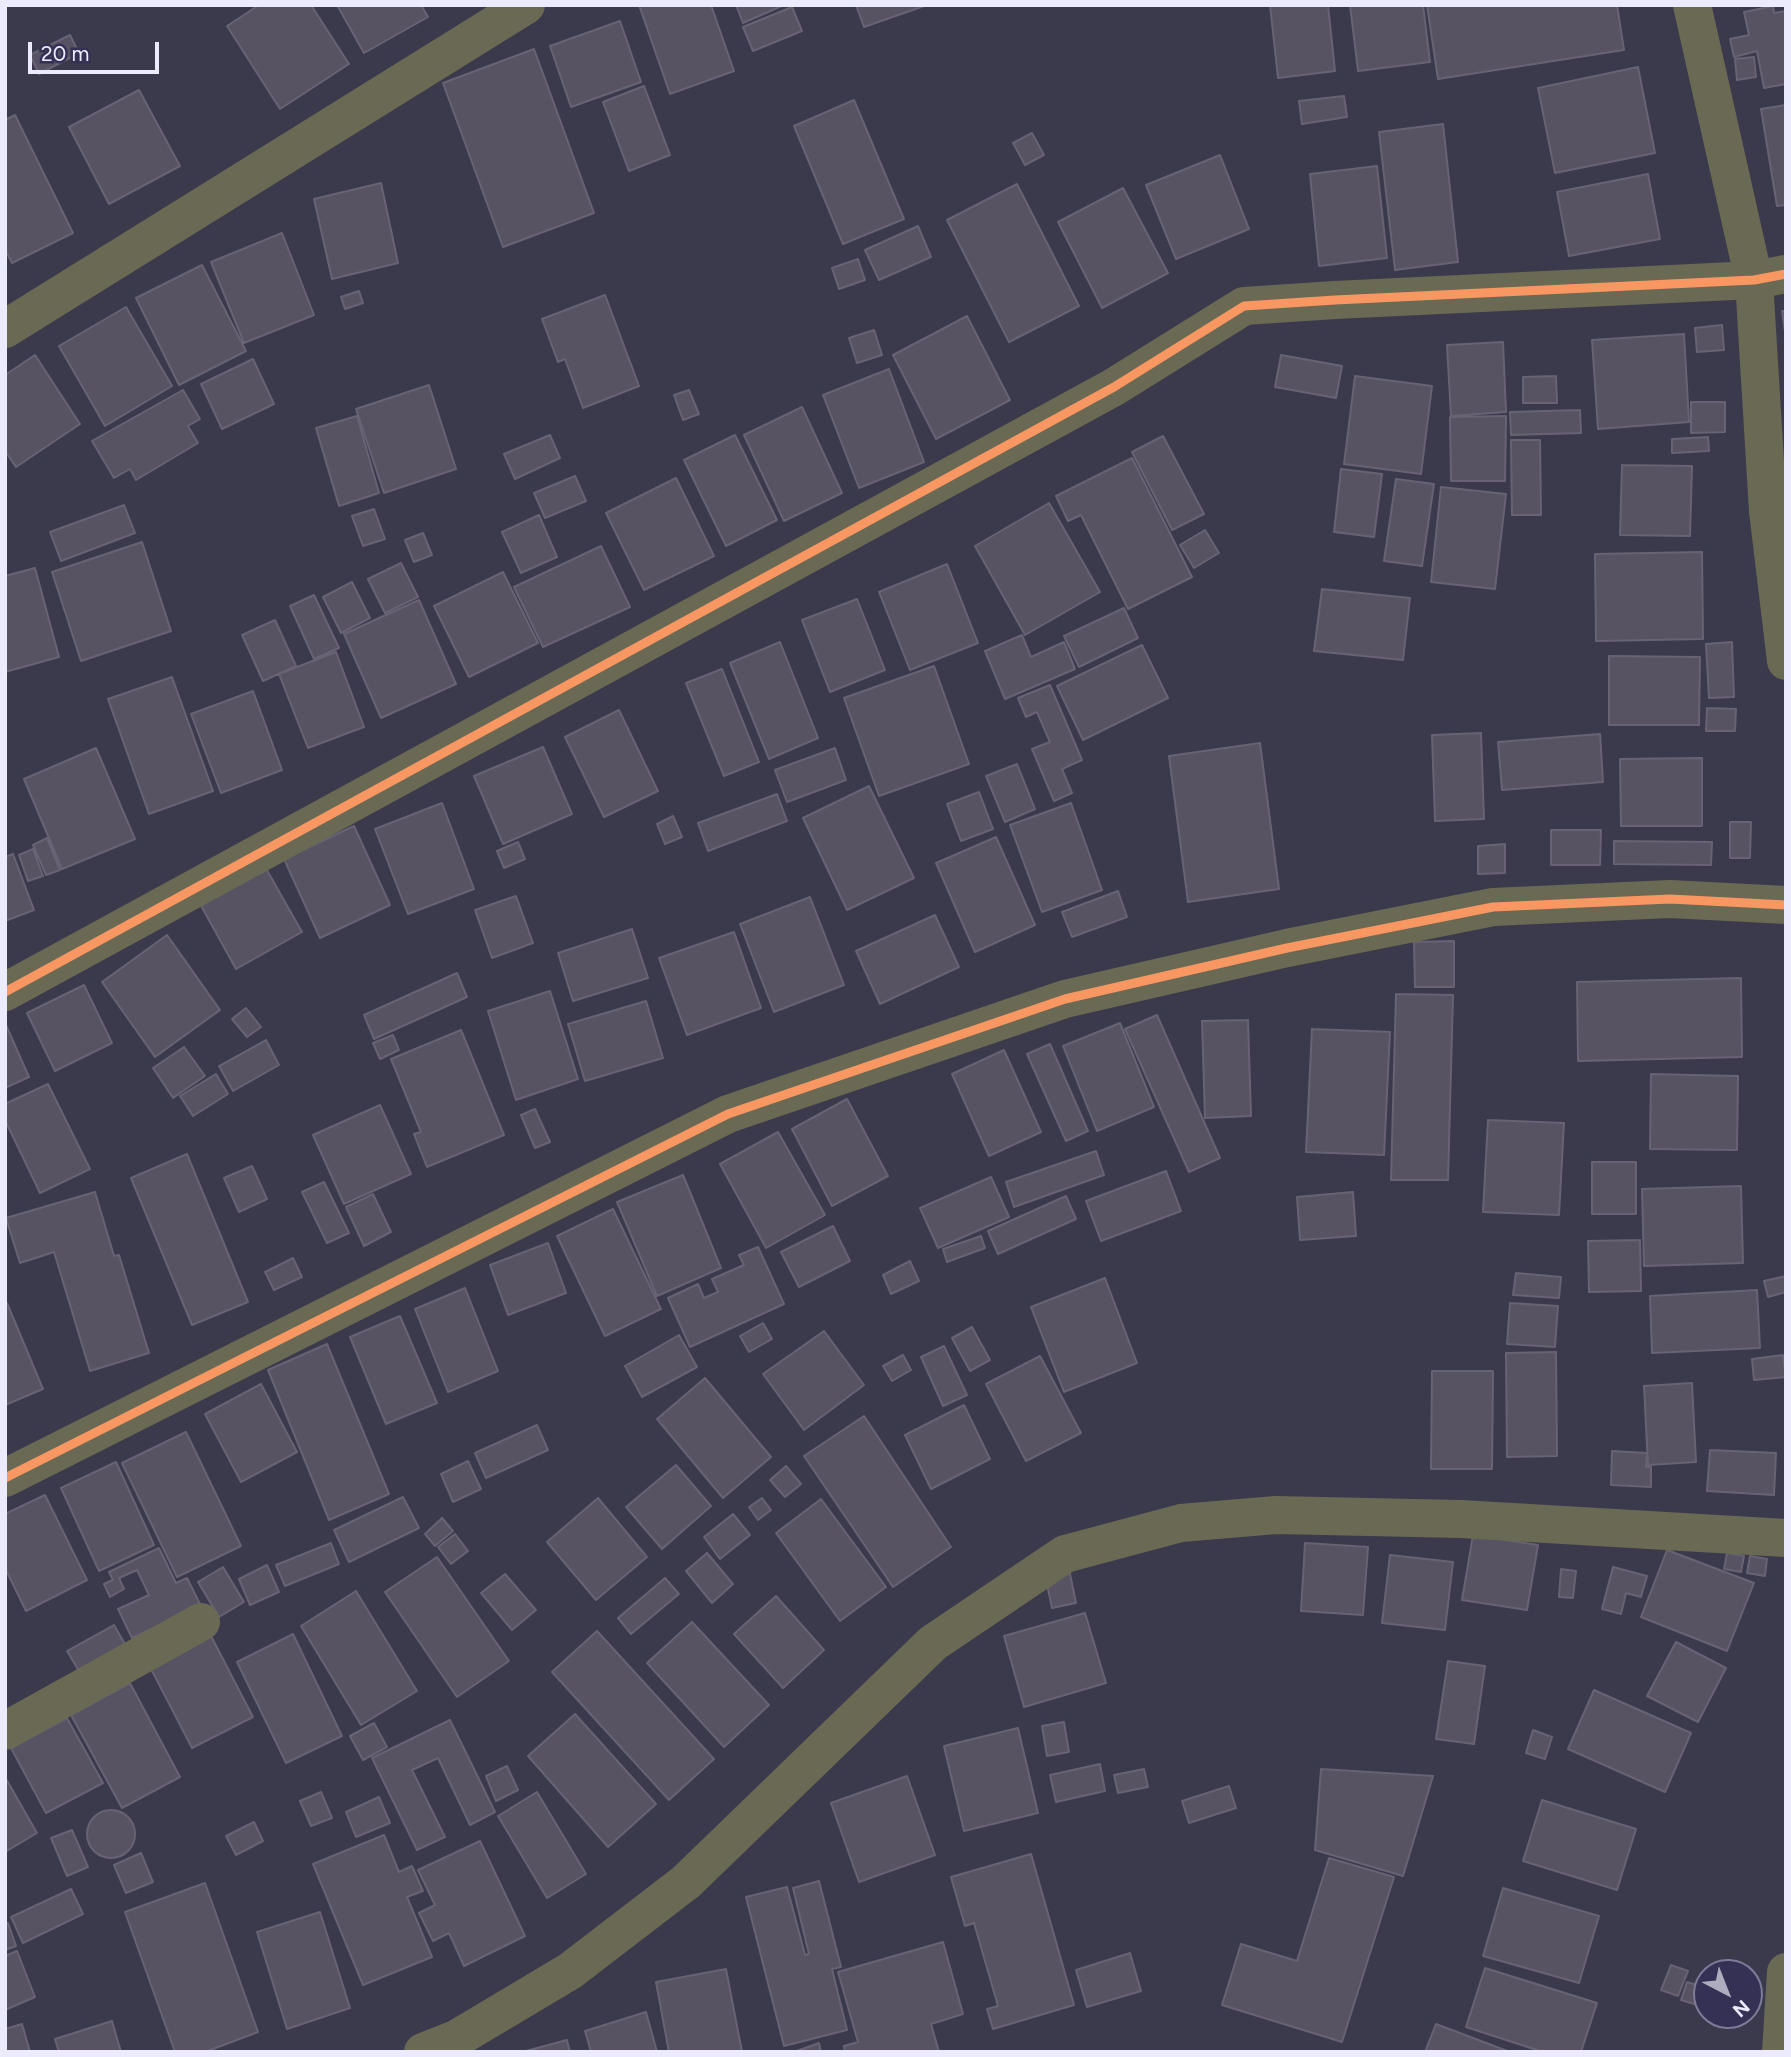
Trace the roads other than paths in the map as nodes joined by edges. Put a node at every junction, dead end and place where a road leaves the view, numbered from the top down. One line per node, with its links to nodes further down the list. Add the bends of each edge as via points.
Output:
1 (526, 5): 4 (street)
2 (1692, 5): 3 (street)
3 (1770, 277): 5 (street, via 1768,510); 7 (street, via 1244,306 1114,387)
4 (5, 329)
5 (1786, 661)
6 (1786, 905): 8 (street, via 1670,899 1493,907 1065,999 728,1114)
7 (5, 992)
8 (5, 1478)
9 (1786, 1538): 13 (street, via 1461,1519 1276,1515 1181,1523 1065,1554 933,1643 685,1882 570,1971 456,2039)
10 (201, 1622): 11 (street)
11 (5, 1731)
12 (1786, 1972): 14 (street)
13 (423, 2052)
14 (1781, 2052)

